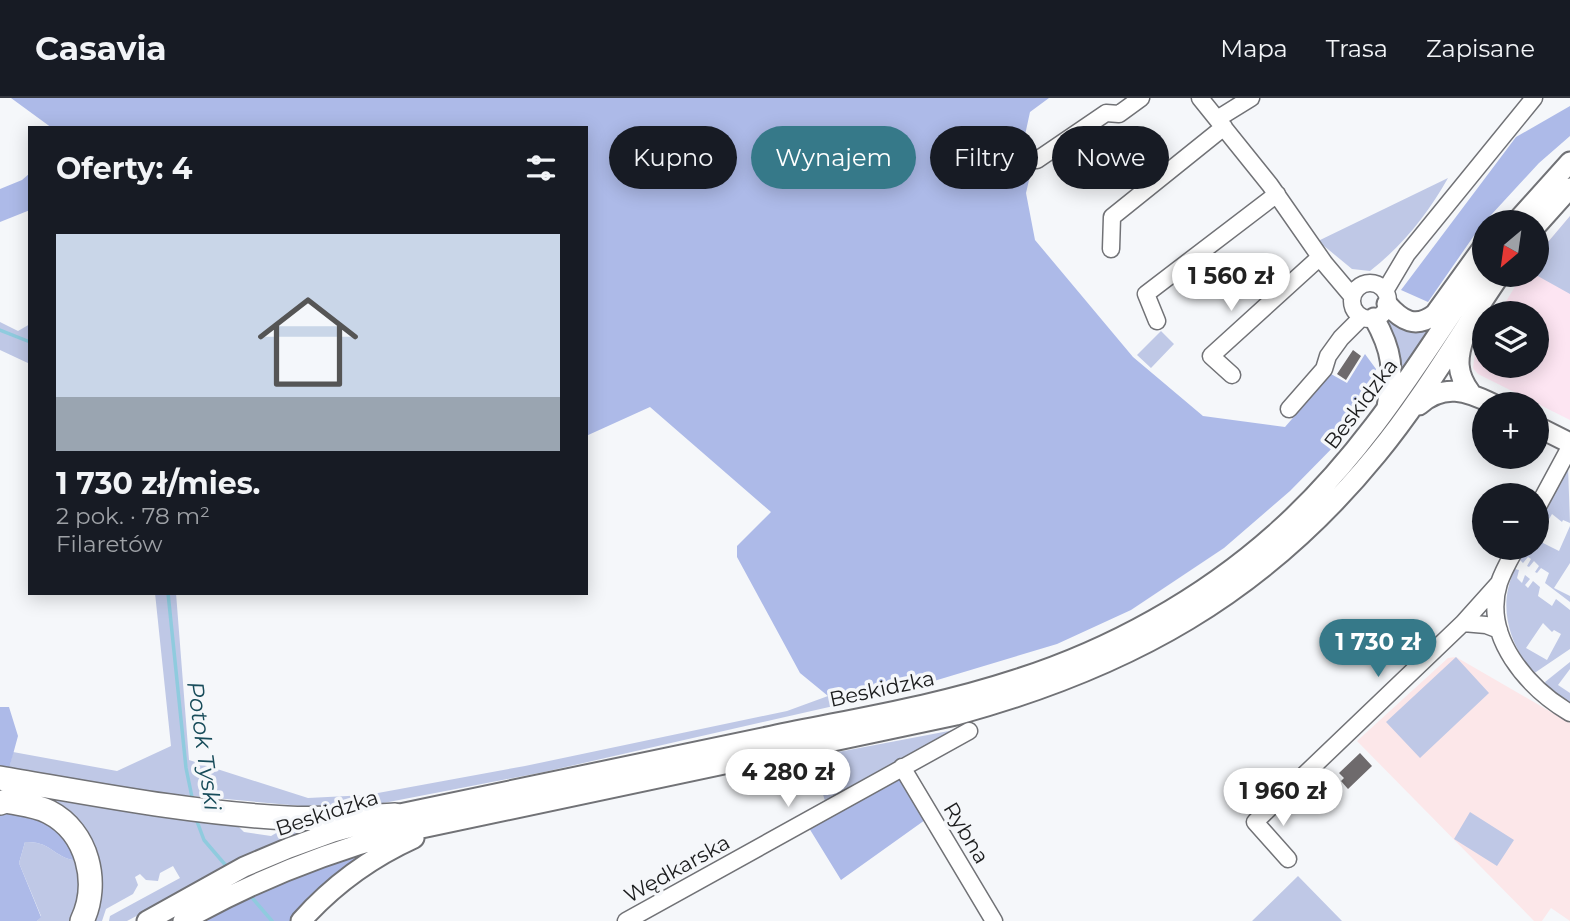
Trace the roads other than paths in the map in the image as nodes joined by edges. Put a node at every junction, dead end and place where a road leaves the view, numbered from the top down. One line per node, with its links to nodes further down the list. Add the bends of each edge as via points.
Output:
1 (1141, 98): 6 (street, via 1119,114 1106,113)
2 (1200, 98): 5 (street)
3 (1251, 98): 5 (street)
4 (1534, 98): 17 (street)
5 (1220, 123): 9 (street); 12 (street, via 1112,217)
6 (1038, 159)
7 (1570, 162): 10 (main road)
8 (1570, 188): 11 (main road)
9 (1277, 194): 13 (street); 18 (street, via 1146,294)
10 (1530, 210)
11 (1537, 210)
12 (1111, 249)
13 (1320, 257): 17 (street); 20 (street, via 1211,356)
14 (1472, 263): 17 (main road, via 1427,321 1409,322)
15 (1472, 285): 23 (main road, Beskidzka)
16 (1492, 287): 19 (main road, Beskidzka)
17 (1369, 300): 22 (street, via 1328,356 1324,369); 23 (main road, via 1390,350)
18 (1157, 320)
19 (1469, 321): 21 (main road, via 1458,370); 23 (main road, Beskidzka)
20 (1232, 375)
21 (1470, 392): 23 (main road, via 1437,392)
22 (1289, 409)
23 (1393, 418): 36 (main road, Beskidzka, via 1308,503 1238,564 1156,618 1059,665 952,698); 37 (main road, Beskidzka, via 1352,484 1250,578 1166,633 1067,681 956,715)
24 (1549, 433): 25 (main road)
25 (1570, 445): 26 (street)
26 (1549, 485)
27 (1510, 560): 28 (street)
28 (1498, 584): 29 (street); 30 (street)
29 (1463, 624): 30 (street); 38 (street, via 1255,822)
30 (1499, 630): 31 (street, via 1506,649 1531,684)
31 (1570, 713)
32 (968, 730): 33 (street, Wędkarska)
33 (902, 767): 45 (street, Wędkarska); 46 (street, Rybna)
34 (0, 778): 36 (highway, via 290,818)
35 (0, 803): 42 (highway, via 49,812 78,838 91,876)
36 (395, 815): 39 (main road, Beskidzka, via 332,832)
37 (450, 822): 39 (main road, Beskidzka); 41 (main road, via 368,862)
38 (1288, 859)
39 (250, 875): 40 (main road, Beskidzka)
40 (225, 887): 43 (main road, Beskidzka); 44 (main road, Beskidzka)
41 (302, 920)
42 (82, 921)
43 (147, 921)
44 (183, 921)
45 (626, 921)
46 (994, 921)

